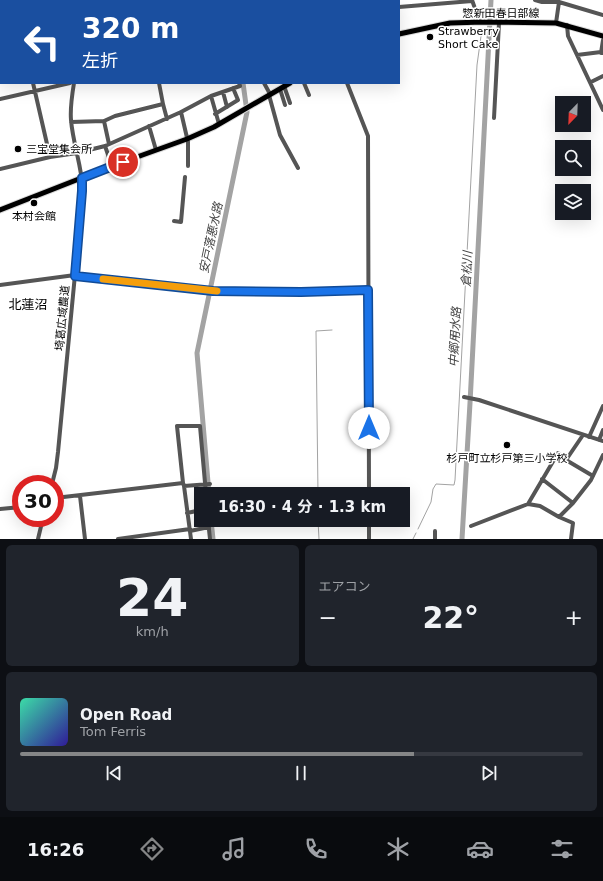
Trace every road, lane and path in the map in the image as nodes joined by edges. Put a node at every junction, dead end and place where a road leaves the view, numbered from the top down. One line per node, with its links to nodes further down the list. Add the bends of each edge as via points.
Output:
1 (535, 0): 3 (street)
2 (472, 1): 4 (street); 6 (street)
3 (559, 2): 5 (street); 8 (street)
4 (400, 7)
5 (603, 15)
6 (480, 22): 7 (main road, 惣新田春日部線); 10 (main road, 惣新田春日部線, via 450,23)
7 (499, 23): 8 (main road, 惣新田春日部線); 42 (street)
8 (556, 23): 9 (main road, 惣新田春日部線)
9 (566, 25): 11 (main road, 惣新田春日部線); 14 (street)
10 (400, 34)
11 (603, 36)
12 (603, 40): 13 (street)
13 (602, 52): 14 (street)
14 (577, 55): 16 (street)
15 (603, 76): 16 (street)
16 (591, 82): 38 (street)
17 (33, 84): 28 (street)
18 (66, 84): 28 (street)
19 (74, 84): 44 (street, 埼葛広域農道)
20 (158, 84): 35 (street)
21 (239, 84): 26 (street, via 240,86)
22 (264, 84): 31 (street)
23 (288, 84): 27 (main road)
24 (304, 84): 30 (street)
25 (347, 84): 62 (street, via 368,136)
26 (233, 88): 29 (street); 37 (street, via 238,100)
27 (282, 88): 31 (main road); 34 (street); 36 (street)
28 (35, 91): 33 (street); 51 (street)
29 (223, 92): 32 (street); 37 (street)
30 (309, 94)
31 (270, 95): 45 (main road); 54 (street, via 280,135)
32 (212, 96): 39 (street); 40 (street)
33 (0, 99)
34 (290, 103)
35 (163, 104): 41 (street); 43 (street)
36 (285, 105)
37 (227, 107): 40 (street)
38 (603, 110)
39 (181, 112): 41 (street); 47 (street)
40 (215, 114): 45 (street)
41 (167, 118): 46 (street)
42 (494, 118)
43 (104, 120): 44 (street); 48 (street)
44 (71, 122): 50 (street, 埼葛広域農道)
45 (219, 124): 47 (main road)
46 (150, 126): 48 (street); 49 (street)
47 (187, 139): 49 (main road); 53 (street)
48 (107, 145): 50 (street); 52 (street)
49 (156, 150): 52 (main road)
50 (77, 153): 51 (street); 57 (street, 埼葛広域農道)
51 (50, 157): 55 (street)
52 (112, 166): 57 (main road)
53 (188, 166)
54 (298, 168)
55 (0, 169)
56 (185, 177): 59 (street, via 181,222)
57 (82, 178): 58 (main road); 60 (street, 埼葛広域農道)
58 (0, 210)
59 (174, 221)
60 (75, 276): 61 (street); 62 (street, via 213,291); 72 (street, 埼葛広域農道)
61 (0, 285)
62 (368, 290): 78 (street)
63 (464, 397): 67 (street)
64 (603, 406): 65 (street)
65 (602, 413): 68 (street)
66 (603, 430): 69 (street)
67 (583, 435): 68 (street); 71 (street)
68 (589, 437): 69 (street)
69 (601, 440)
70 (603, 455): 73 (street)
71 (566, 460): 73 (street); 74 (street, via 558,453)
72 (54, 475)
73 (593, 476): 81 (street)
74 (542, 479): 81 (street); 82 (street)
75 (207, 484): 76 (street); 76 (street, via 200,426 177,426); 77 (street)
76 (184, 485): 79 (street); 86 (street)
77 (207, 487)
78 (369, 487)
79 (80, 496): 80 (street); 96 (street)
80 (64, 497)
81 (573, 503): 87 (street)
82 (528, 504): 87 (street, via 540,506); 88 (street)
83 (12, 507): 84 (street)
84 (0, 509)
85 (194, 512): 86 (street)
86 (188, 513): 92 (street)
87 (559, 517): 102 (street, via 573,523)
88 (471, 526)
89 (41, 527): 95 (street)
90 (209, 527): 92 (street); 99 (street)
91 (369, 527): 100 (street)
92 (190, 530): 94 (street); 98 (street)
93 (435, 531): 101 (street)
94 (145, 537): 97 (street)
95 (38, 539)
96 (85, 539)
97 (119, 539)
98 (191, 539)
99 (210, 539)
100 (369, 539)
101 (435, 539)
102 (571, 539)

